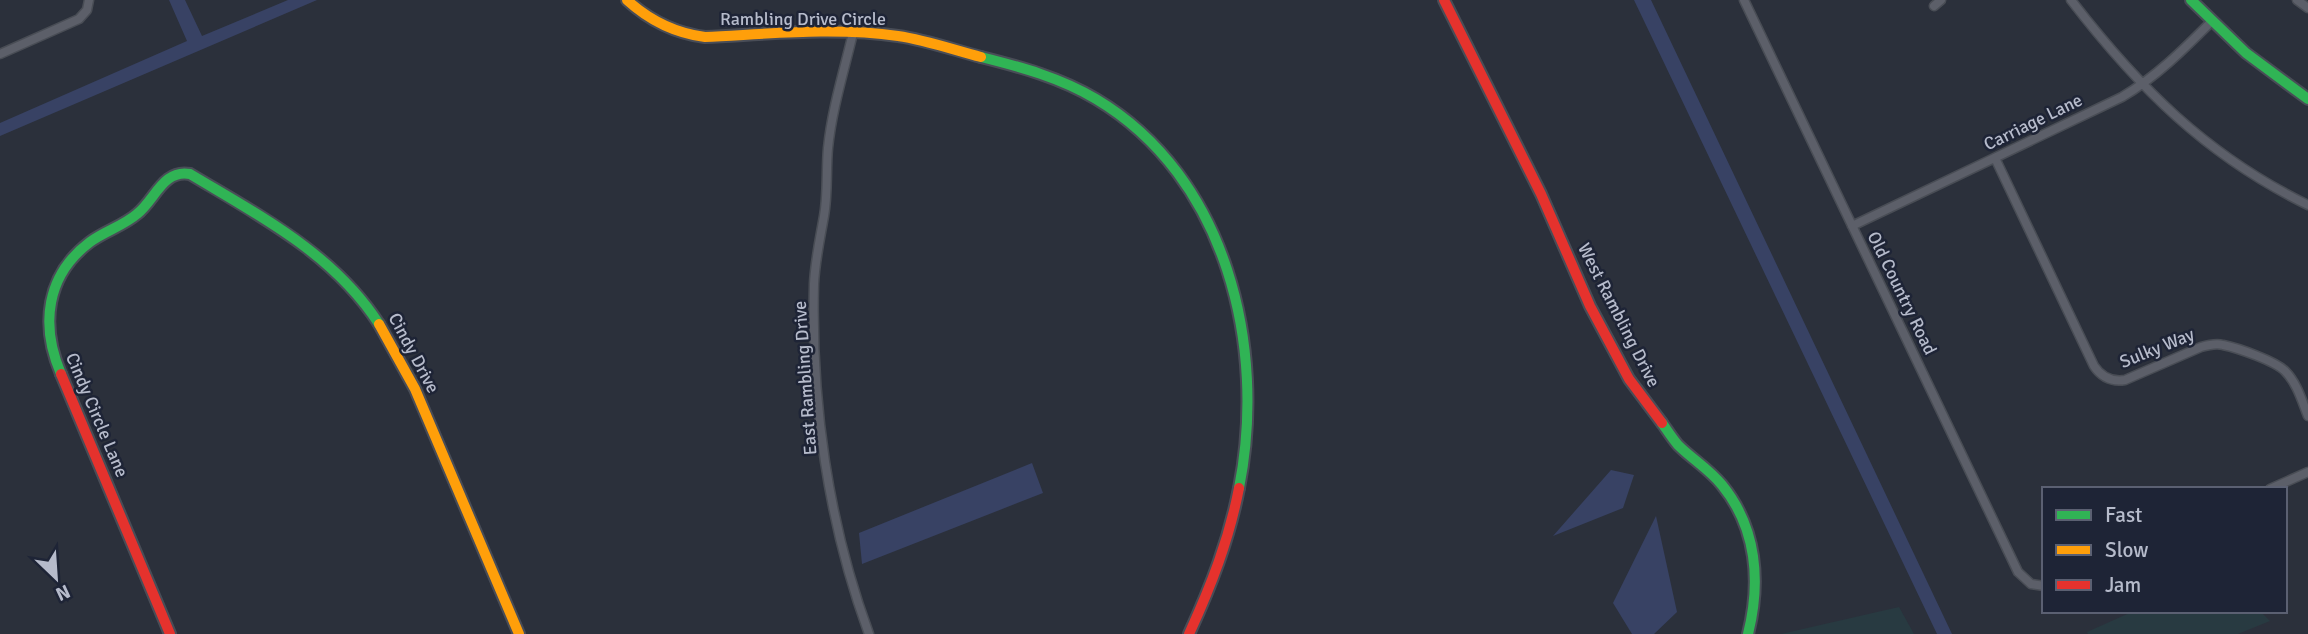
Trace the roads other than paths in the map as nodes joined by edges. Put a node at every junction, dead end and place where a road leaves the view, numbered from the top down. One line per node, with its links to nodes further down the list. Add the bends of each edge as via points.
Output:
1 (89, 0): 11 (street, via 79,19)
2 (627, 0): 10 (street, Rambling Drive Circle, via 652,21 691,35)
3 (1444, 0): 26 (street, West Rambling Drive, via 1629,379 1678,445 1723,486 1743,519 1756,567 1755,606)
4 (1744, 0): 17 (street, Old Country Road)
5 (2071, 0): 12 (street)
6 (2191, 0): 9 (street)
7 (2298, 0): 8 (street)
8 (2308, 8)
9 (2211, 22): 12 (street, Carriage Lane); 13 (street, via 2258,64)
10 (853, 33): 24 (street, East Rambling Drive, via 828,146 815,264 815,351 828,480); 25 (street, Rambling Drive Circle, via 926,42 1025,67 1066,83 1136,127 1169,162 1199,205 1237,300 1246,350 1249,410 1244,469 1231,532)
11 (0, 54)
12 (2142, 85): 14 (street, Carriage Lane); 16 (street, via 2219,152)
13 (2308, 99)
14 (1994, 158): 17 (street, Carriage Lane); 18 (street, Sulky Way, via 2102,376 2125,380 2201,347 2226,345 2284,370)
15 (179, 172): 22 (street, Cindy Circle Lane, via 170,176 137,214 78,251 55,286 48,317 54,358); 23 (street, Cindy Drive, via 190,174 296,239 335,271 369,309 409,373)
16 (2308, 205)
17 (1853, 226): 21 (street, Old Country Road, via 2018,572 2031,584)
18 (2308, 416)
19 (2308, 472): 20 (street)
20 (2274, 487)
21 (2042, 586)
22 (170, 634)
23 (519, 634)
24 (869, 634)
25 (1189, 634)
26 (1748, 634)

